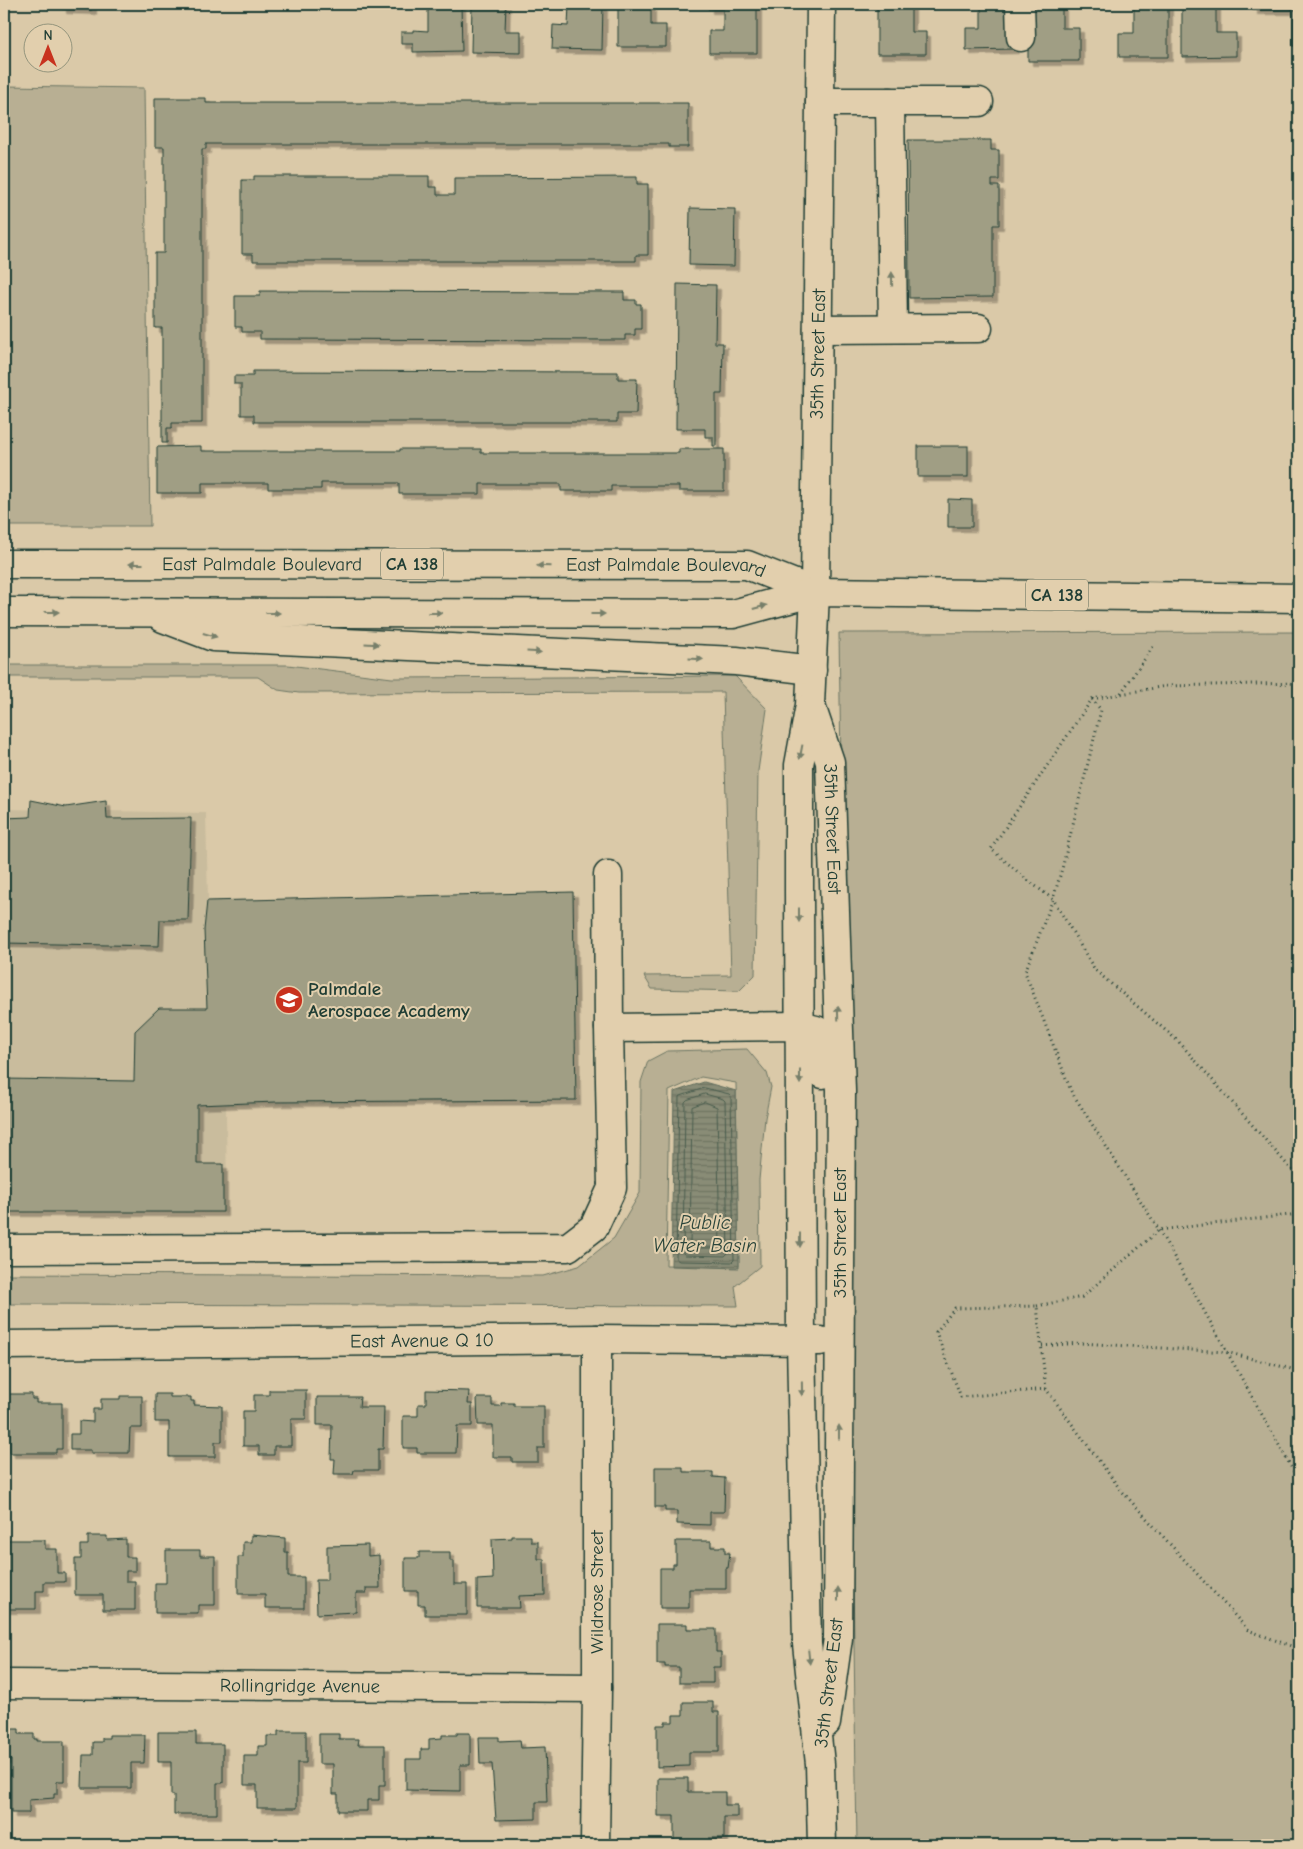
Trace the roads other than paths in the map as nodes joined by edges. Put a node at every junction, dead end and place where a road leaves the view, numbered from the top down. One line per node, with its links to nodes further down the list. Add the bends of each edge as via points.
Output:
1 (821, 4): 4 (main road, 35th Street East)
2 (1020, 4): 3 (main road)
3 (1021, 37)
4 (820, 102): 5 (main road); 9 (main road, 35th Street East)
5 (890, 102): 6 (main road); 7 (main road, one-way to 5)
6 (979, 102)
7 (893, 328): 8 (main road); 9 (main road)
8 (978, 328)
9 (818, 329): 11 (main road, 35th Street East)
10 (4, 564): 11 (main road, East Palmdale Boulevard / CA 138, one-way to 10, via 747,565)
11 (815, 592): 12 (main road, East Palmdale Boulevard / CA 138); 14 (main road, East Palmdale Boulevard, one-way to 11, via 733,614); 15 (main road, 35th Street East)
12 (1299, 598)
13 (4, 612): 14 (main road, East Palmdale Boulevard, one-way to 14)
14 (148, 612): 15 (main road, one-way to 15, via 213,637 736,660)
15 (812, 670): 16 (main road, 35th Street East)
16 (810, 705): 18 (main road, 35th Street East, one-way to 18, via 799,765); 20 (main road, 35th Street East, one-way to 16, via 841,1091 830,762)
17 (608, 875): 19 (main road)
18 (800, 1026): 19 (main road); 20 (main road, via 816,1030 822,1041 826,1211); 23 (main road, 35th Street East, one-way to 23)
19 (609, 1028): 21 (main road, via 612,1188 594,1227 568,1247)
20 (840, 1237): 24 (main road, 35th Street East)
21 (4, 1249)
22 (597, 1339): 23 (main road, East Avenue Q 10); 25 (main road, East Avenue Q 10); 27 (main road, Wildrose Street)
23 (801, 1341): 24 (main road, East Avenue Q 10); 28 (main road, 35th Street East, one-way to 28, via 808,1644)
24 (839, 1341): 28 (main road, 35th Street East, one-way to 24, via 838,1638)
25 (4, 1345)
26 (4, 1684): 27 (main road, Rollingridge Avenue)
27 (597, 1688): 29 (main road, Wildrose Street)
28 (820, 1764): 30 (main road, 35th Street East)
29 (595, 1845)
30 (822, 1845)

